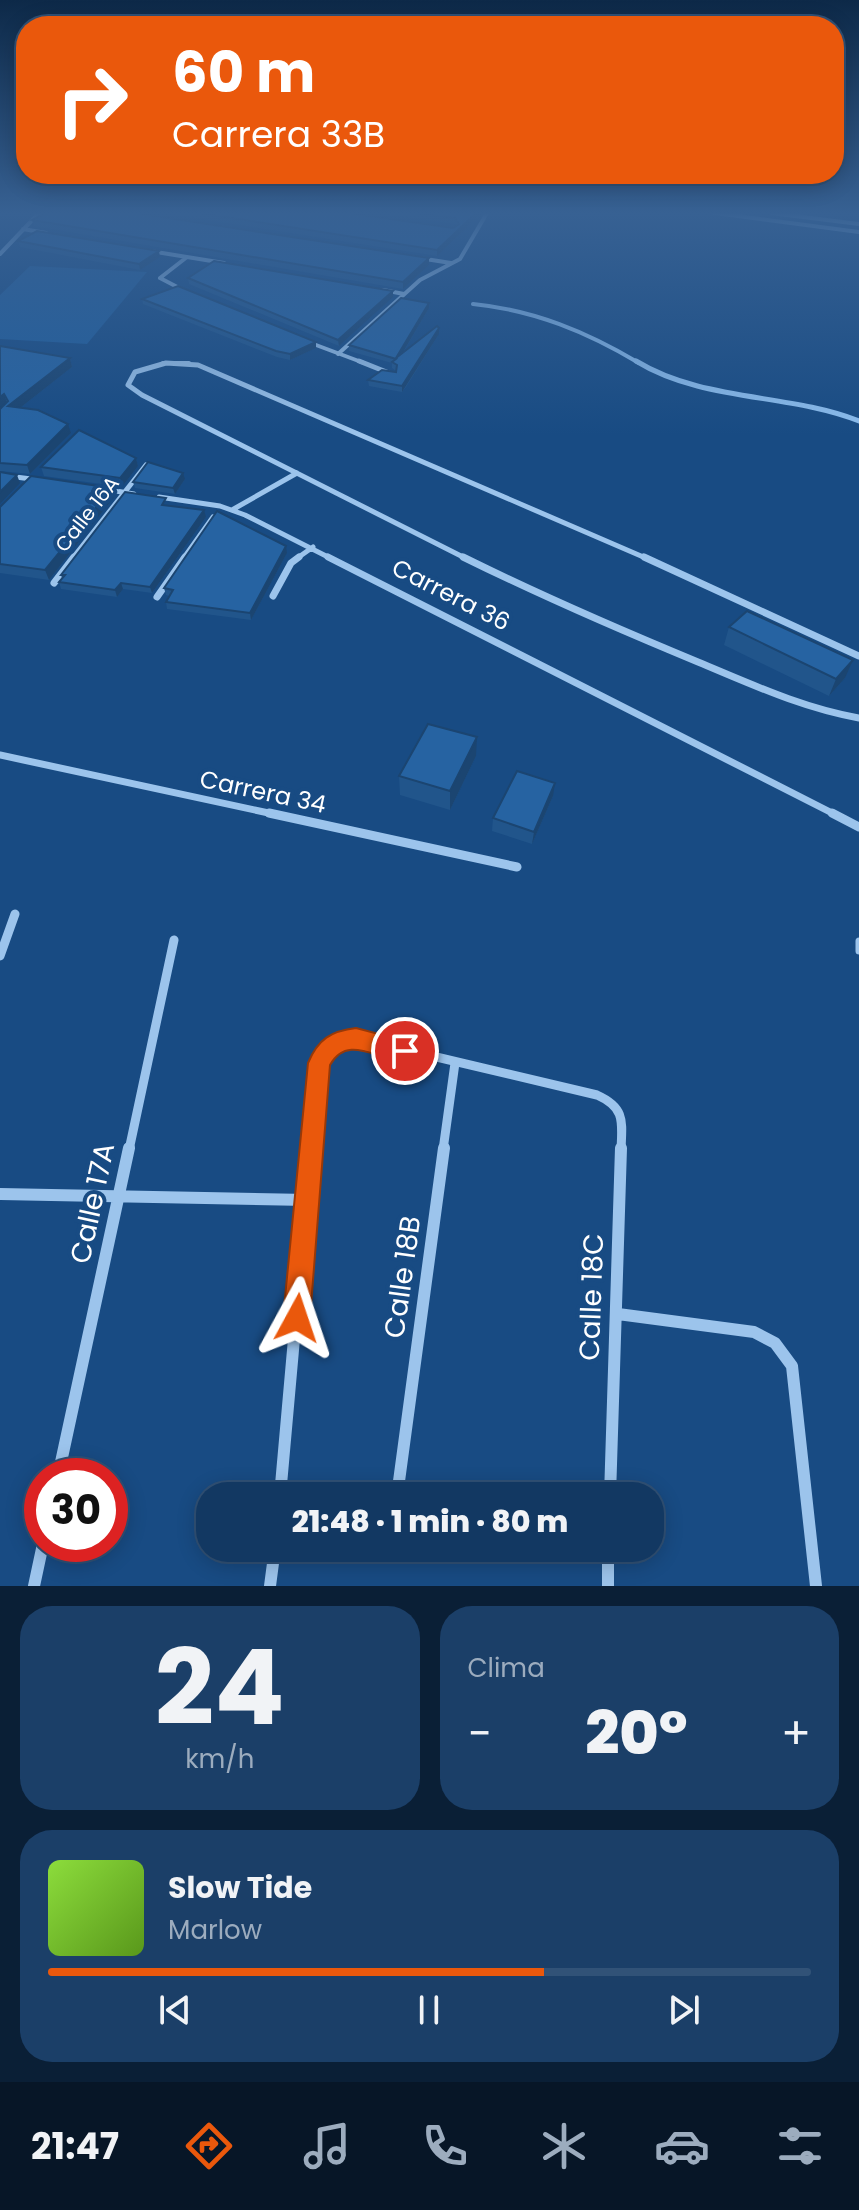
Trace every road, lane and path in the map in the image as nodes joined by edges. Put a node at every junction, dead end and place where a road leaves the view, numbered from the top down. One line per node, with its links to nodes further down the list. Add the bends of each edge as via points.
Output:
1 (179, 287): 4 (street)
2 (412, 287): 5 (street)
3 (373, 289): 5 (street)
4 (193, 294)
5 (404, 294): 7 (street)
6 (294, 336): 7 (street)
7 (338, 354): 8 (street)
8 (392, 374)
9 (146, 465): 17 (street, Calle 16A)
10 (41, 469): 13 (street)
11 (297, 473): 21 (street); 26 (street, via 142,395 128,385 135,372 176,360 198,365); 27 (street, via 488,570 653,644 827,714)
12 (0, 475): 13 (street)
13 (31, 479): 14 (street); 16 (street)
14 (46, 481)
15 (93, 488): 17 (street)
16 (21, 490)
17 (124, 492): 18 (street); 23 (street, Calle 16A)
18 (138, 494)
19 (152, 496): 20 (street, Carrera 36)
20 (220, 506): 21 (street, Carrera 36); 25 (street)
21 (232, 510): 22 (street, Carrera 36)
22 (313, 547): 24 (street, via 291,563); 29 (street, Carrera 36)
23 (54, 583)
24 (273, 596)
25 (157, 597)
26 (859, 656)
27 (859, 718)
28 (0, 755): 30 (street, Carrera 34)
29 (859, 827)
30 (517, 867)
31 (15, 914): 35 (street)
32 (174, 940): 38 (street, Calle 17A)
33 (859, 941): 34 (lane)
34 (859, 951)
35 (0, 956)
36 (455, 1063): 39 (street, via 356,1038 327,1048 319,1063); 40 (street, Calle 18C, via 613,1102 622,1118); 43 (street, Calle 18B)
37 (0, 1194): 38 (street)
38 (120, 1198): 39 (street); 41 (street, Calle 17A)
39 (308, 1200): 42 (street)
40 (618, 1314): 44 (street, Calle 18C); 51 (street, via 754,1332 775,1343 792,1366)
41 (62, 1458)
42 (281, 1482)
43 (399, 1482)
44 (611, 1482)
45 (39, 1562): 48 (street)
46 (273, 1562): 49 (street)
47 (608, 1562): 50 (street)
48 (34, 1586)
49 (270, 1586)
50 (608, 1586)
51 (816, 1586)

